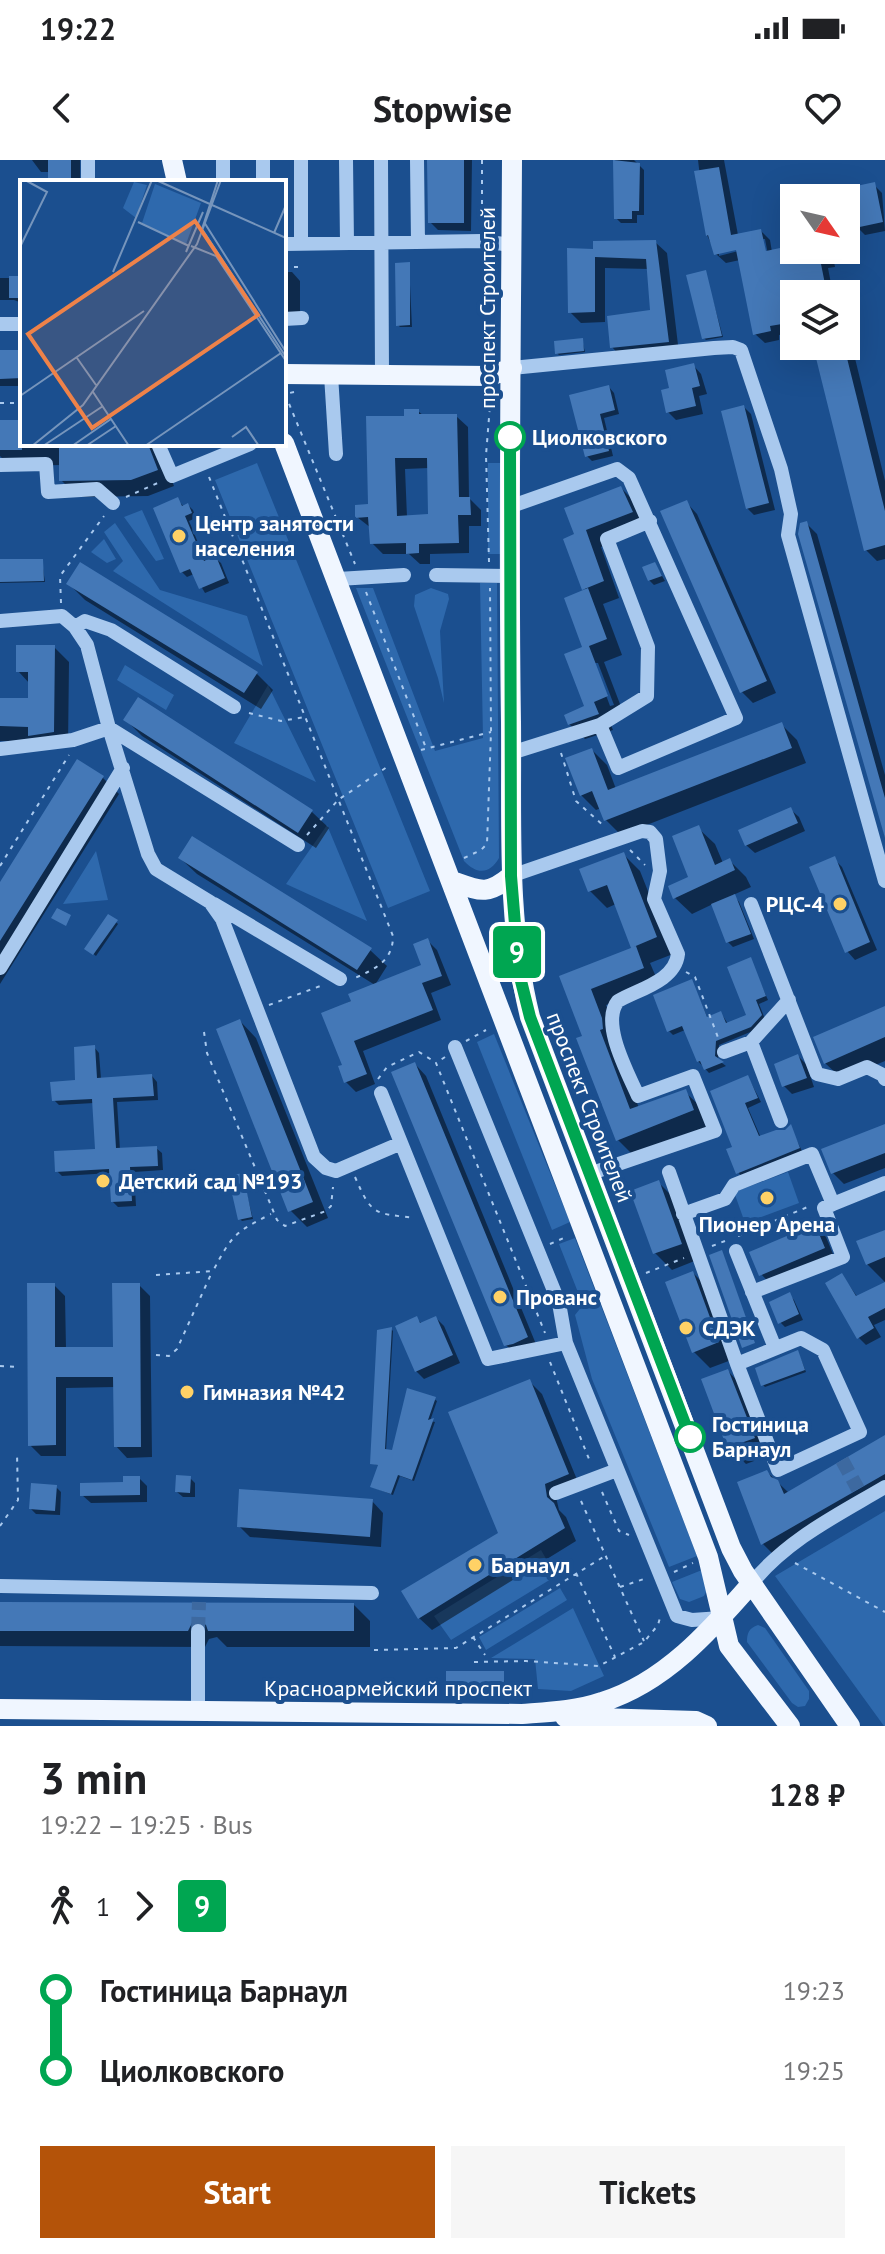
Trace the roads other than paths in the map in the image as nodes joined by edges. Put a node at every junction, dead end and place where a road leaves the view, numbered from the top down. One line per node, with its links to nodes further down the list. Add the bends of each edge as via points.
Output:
1 (172, 160): 7 (main road)
2 (301, 160): 12 (street)
3 (346, 160): 9 (street)
4 (381, 160): 10 (street)
5 (417, 160): 8 (street)
6 (512, 160): 13 (main road, проспект Строителей)
7 (177, 180)
8 (418, 242): 10 (street); 13 (street)
9 (347, 243): 10 (street); 12 (street)
10 (381, 243): 19 (street)
11 (286, 244): 12 (street)
12 (301, 244)
13 (511, 245): 16 (main road, проспект Строителей)
14 (302, 318): 15 (street)
15 (286, 319)
16 (512, 368): 19 (main road, via 490,376); 26 (main road, проспект Строителей); 43 (street, via 714,348 741,350 781,469 791,514 788,535)
17 (286, 374): 18 (main road)
18 (331, 375): 19 (main road); 23 (street)
19 (382, 375)
20 (159, 446): 21 (street, via 172,476)
21 (246, 446)
22 (285, 446): 31 (main road)
23 (336, 454)
24 (0, 465): 25 (street, via 46,464 48,492 97,489)
25 (113, 503)
26 (509, 507): 27 (street, via 617,469 629,478); 30 (main road, проспект Строителей)
27 (650, 521): 35 (street, via 607,539 648,647 647,696); 35 (street, via 736,718 618,768)
28 (404, 575): 31 (street)
29 (436, 575): 30 (street)
30 (499, 576): 38 (main road, проспект Строителей)
31 (338, 579): 42 (main road)
32 (0, 621): 33 (street, via 62,616)
33 (75, 627): 34 (street, via 85,621 111,630); 36 (street, via 87,645)
34 (234, 707)
35 (600, 725): 38 (street)
36 (109, 728): 37 (street, via 73,740); 39 (street); 40 (street)
37 (0, 749)
38 (511, 753): 41 (main road, проспект Строителей)
39 (123, 768): 44 (street, via 156,869); 46 (street)
40 (298, 845)
41 (511, 876): 42 (main road, via 496,888 480,891); 57 (main road, проспект Строителей, via 519,973 530,1017); 57 (street, via 642,831 656,839 660,871 654,899 678,954 661,979 618,1001 611,1027 638,1096 693,1076 715,1131)
42 (452, 881): 74 (main road, via 708,1557)
43 (885, 881)
44 (210, 902): 47 (street); 55 (street, via 222,919 314,1157 326,1168 343,1168)
45 (751, 904): 48 (street)
46 (0, 968)
47 (340, 979)
48 (789, 1000): 49 (street); 52 (street, via 817,1074 838,1079 867,1067)
49 (751, 1042): 51 (street); 54 (street)
50 (462, 1044): 63 (street, via 559,1303)
51 (724, 1052)
52 (885, 1079)
53 (381, 1093): 55 (street)
54 (781, 1121)
55 (399, 1144): 63 (street, via 488,1359)
56 (669, 1172): 60 (street)
57 (589, 1174): 71 (main road, проспект Строителей, via 731,1548)
58 (885, 1183): 59 (street)
59 (833, 1204): 60 (street, via 812,1154 734,1185 725,1199); 62 (street, via 824,1208 843,1257)
60 (683, 1214): 65 (street)
61 (730, 1246): 62 (street)
62 (752, 1292): 64 (street)
63 (566, 1343): 68 (street)
64 (775, 1348): 65 (street); 66 (street, via 801,1338 823,1350 860,1432)
65 (737, 1364): 66 (street, via 778,1470)
66 (833, 1445): 67 (street)
67 (842, 1460)
68 (617, 1470): 70 (street); 74 (street, via 677,1616)
69 (885, 1487): 71 (street, via 861,1494 781,1551)
70 (556, 1493)
71 (751, 1584): 74 (main road, Красноармейский проспект); 76 (main road, проспект Строителей)
72 (0, 1586): 73 (street, via 199,1596)
73 (372, 1593)
74 (721, 1618): 79 (main road, Красноармейский проспект, via 661,1671 603,1702); 81 (main road, via 729,1646)
75 (198, 1631): 78 (street)
76 (834, 1701): 82 (main road); 83 (main road, проспект Строителей)
77 (0, 1709): 78 (main road, Красноармейский проспект)
78 (198, 1711): 79 (main road, Красноармейский проспект)
79 (522, 1714): 80 (main road, via 696,1721)
80 (707, 1726)
81 (790, 1726)
82 (830, 1726)
83 (850, 1726)

